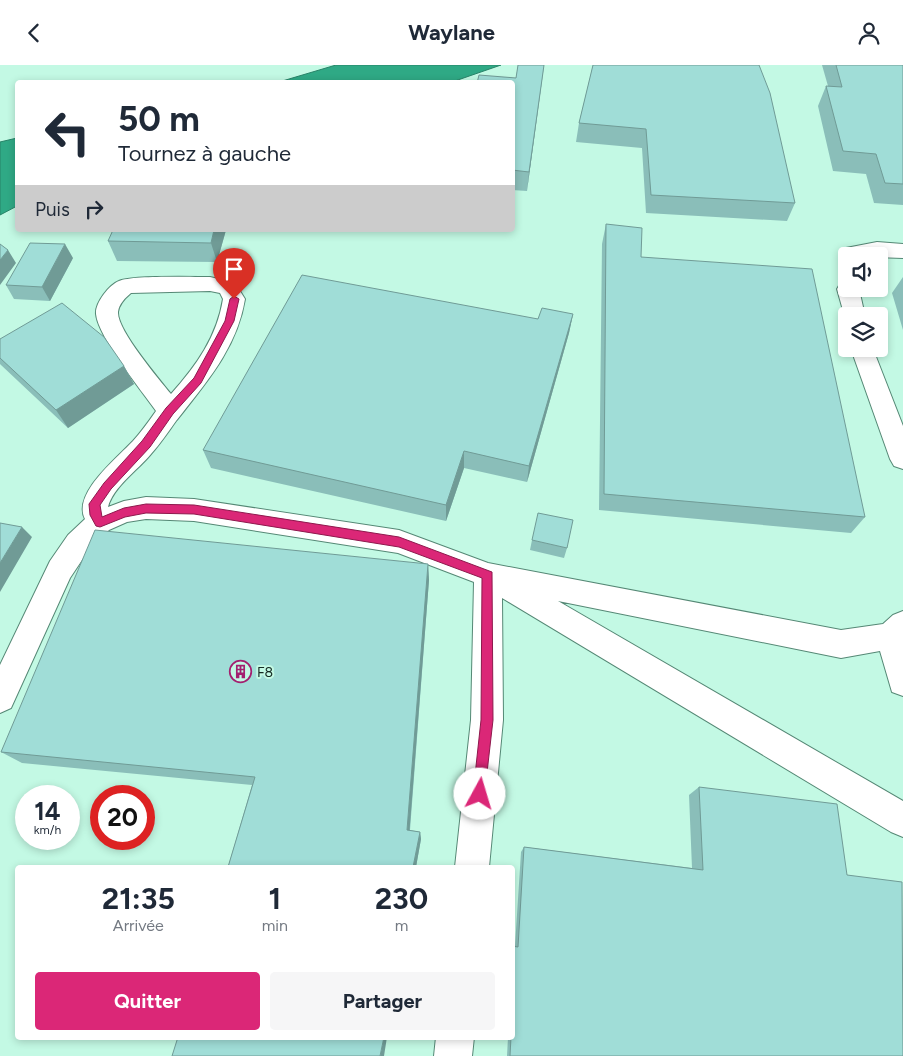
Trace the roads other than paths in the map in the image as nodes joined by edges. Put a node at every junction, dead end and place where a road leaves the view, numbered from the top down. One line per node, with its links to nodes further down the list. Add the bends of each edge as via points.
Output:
1 (888, 250): 2 (lane)
2 (903, 251)
3 (865, 357): 5 (lane)
4 (170, 411): 4 (lane, via 197,380 230,321 234,299 227,288 210,284 126,286 109,306 106,315 114,332); 6 (lane, via 95,504 95,515)
5 (903, 459)
6 (100, 523): 7 (lane, via 124,512 194,509 399,542); 10 (lane, via 78,543 60,571)
7 (488, 575): 8 (lane, via 841,643); 11 (lane); 12 (lane, via 487,720)
8 (897, 630): 9 (lane)
9 (903, 682)
10 (0, 699)
11 (903, 820)
12 (472, 865)
13 (454, 1040): 14 (lane)
14 (453, 1056)

